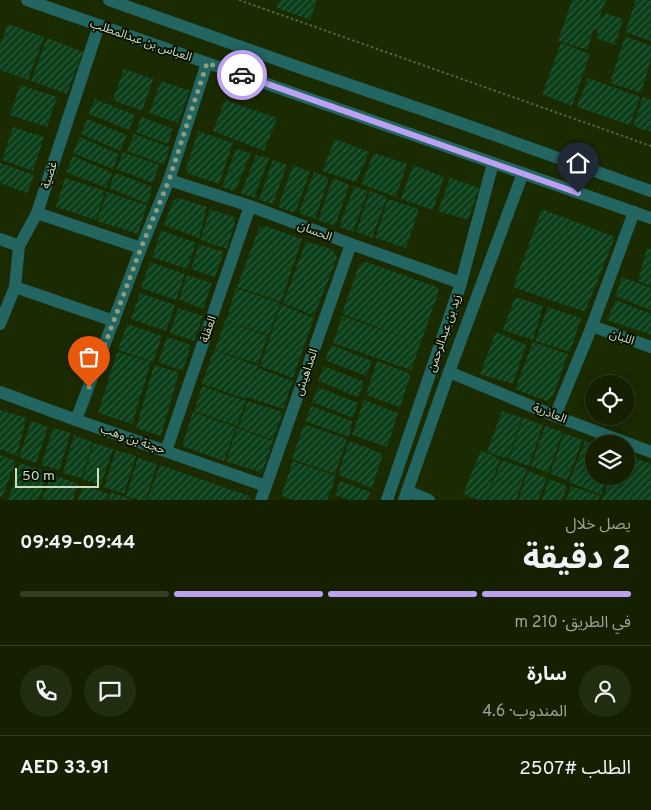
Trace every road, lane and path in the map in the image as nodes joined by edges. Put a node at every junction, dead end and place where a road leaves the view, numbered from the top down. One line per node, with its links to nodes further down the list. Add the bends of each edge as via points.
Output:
1 (27, 0): 4 (street, العباس بن عبدالمطلب)
2 (109, 0): 10 (street)
3 (239, 0): 6 (path)
4 (99, 25): 5 (street, العباس بن عبدالمطلب); 12 (street, غضية)
5 (207, 63): 7 (street, العباس بن عبدالمطلب); 9 (street)
6 (651, 146)
7 (493, 163): 8 (street, العباس بن عبدالمطلب); 18 (street, زيد بن عبدالرحمن)
8 (523, 173): 13 (street, العباس بن عبدالمطلب); 24 (street, زيد بن عبدالرحمن)
9 (169, 180): 11 (street, الحسان); 17 (street)
10 (651, 191)
11 (250, 206): 15 (street, الحسان); 28 (street, العقلة)
12 (37, 213): 16 (street, غضية); 17 (street)
13 (645, 216): 22 (street)
14 (0, 239): 16 (street)
15 (351, 244): 18 (street, الحسان); 30 (street, المداهيش)
16 (19, 246): 19 (street, غضية)
17 (141, 248): 20 (street)
18 (461, 282): 33 (street, زيد بن عبدالرحمن)
19 (14, 287): 20 (street); 21 (street, غضية)
20 (114, 320): 27 (street)
21 (0, 324)
22 (592, 326): 23 (street, اللبان); 26 (street)
23 (651, 347)
24 (450, 372): 26 (street, العاذرية); 31 (street, زيد بن عبدالرحمن)
25 (0, 392): 27 (street, حجنة بن وهب)
26 (555, 416): 29 (street, العاذرية)
27 (76, 420): 28 (street, حجنة بن وهب)
28 (166, 451): 30 (street, حجنة بن وهب)
29 (651, 452)
30 (266, 486): 32 (street, المداهيش)
31 (405, 496): 34 (street)
32 (261, 500)
33 (386, 500)
34 (429, 500)

